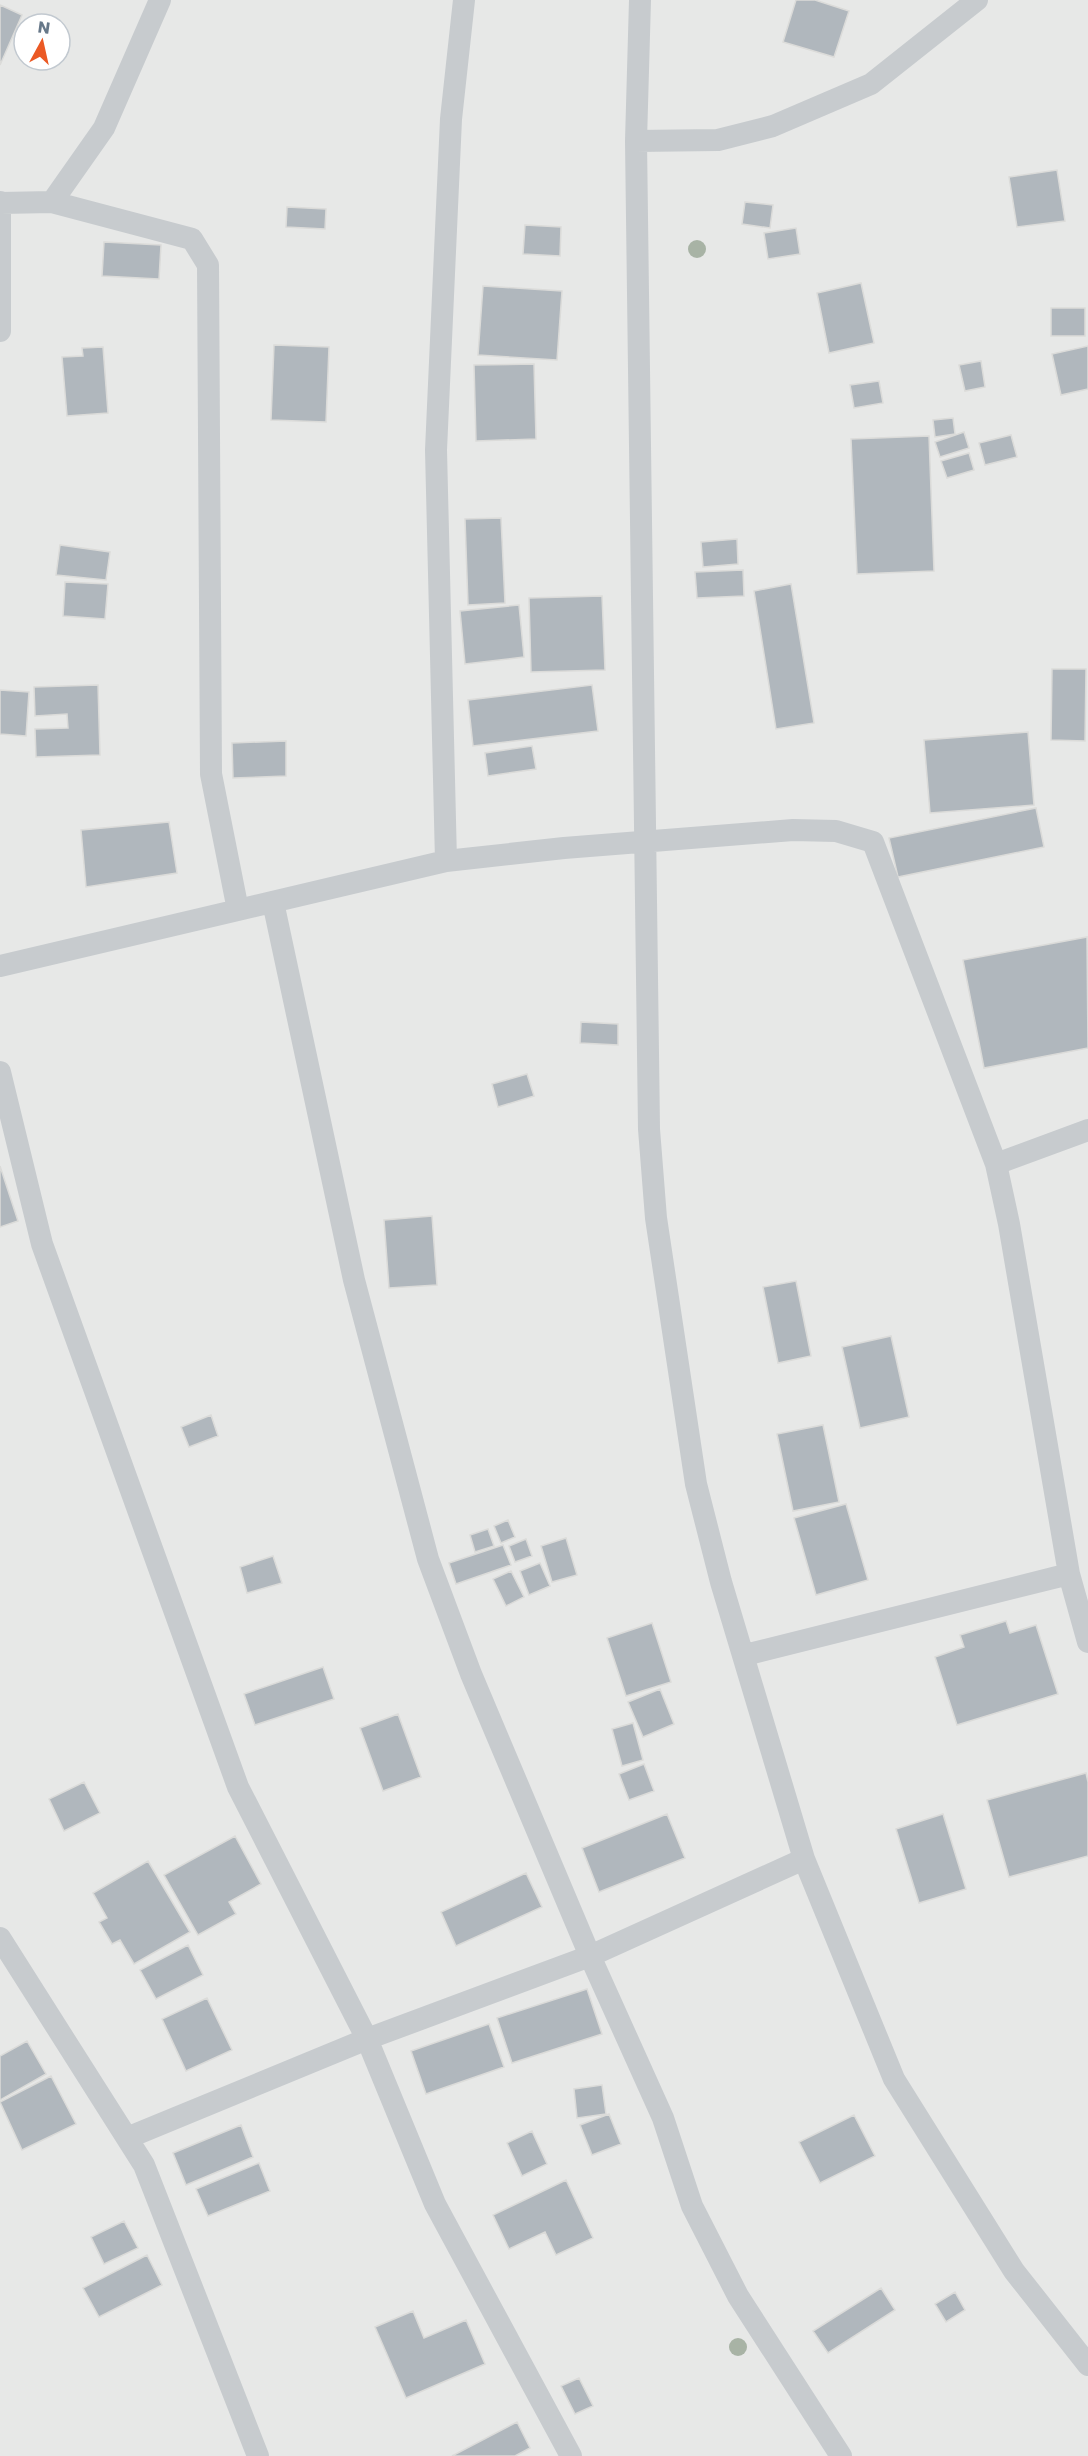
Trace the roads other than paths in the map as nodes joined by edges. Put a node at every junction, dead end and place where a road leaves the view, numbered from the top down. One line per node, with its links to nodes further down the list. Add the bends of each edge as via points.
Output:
1 (160, 0): 6 (lane, via 105,128)
2 (464, 0): 10 (lane, via 451,119 436,450)
3 (640, 0): 5 (lane)
4 (977, 0): 5 (lane, via 871,84 773,126 717,140)
5 (636, 141): 9 (lane)
6 (52, 202): 7 (lane); 12 (lane, via 192,239 208,265 212,774)
7 (1, 203): 8 (lane)
8 (0, 332)
9 (647, 842): 10 (lane); 16 (lane, via 793,830 836,831 873,842); 19 (lane, via 649,1129 656,1218 696,1484 708,1537)
10 (446, 861): 11 (lane)
11 (273, 902): 12 (lane); 22 (lane, via 354,1280 425,1549 471,1674)
12 (238, 910): 13 (lane)
13 (0, 966)
14 (0, 1072): 23 (lane, via 42,1244 238,1787)
15 (1088, 1130): 16 (lane)
16 (996, 1164): 17 (lane)
17 (1069, 1574): 18 (lane); 19 (lane)
18 (1088, 1642)
19 (745, 1654): 20 (lane)
20 (804, 1859): 22 (lane); 25 (lane, via 894,2079 1014,2271)
21 (0, 1938): 24 (lane)
22 (590, 1956): 23 (lane); 28 (lane, via 663,2118 692,2206 738,2296)
23 (367, 2039): 24 (lane); 27 (lane, via 435,2204)
24 (127, 2138): 26 (lane, via 144,2165)
25 (1088, 2365)
26 (258, 2456)
27 (571, 2456)
28 (841, 2456)

